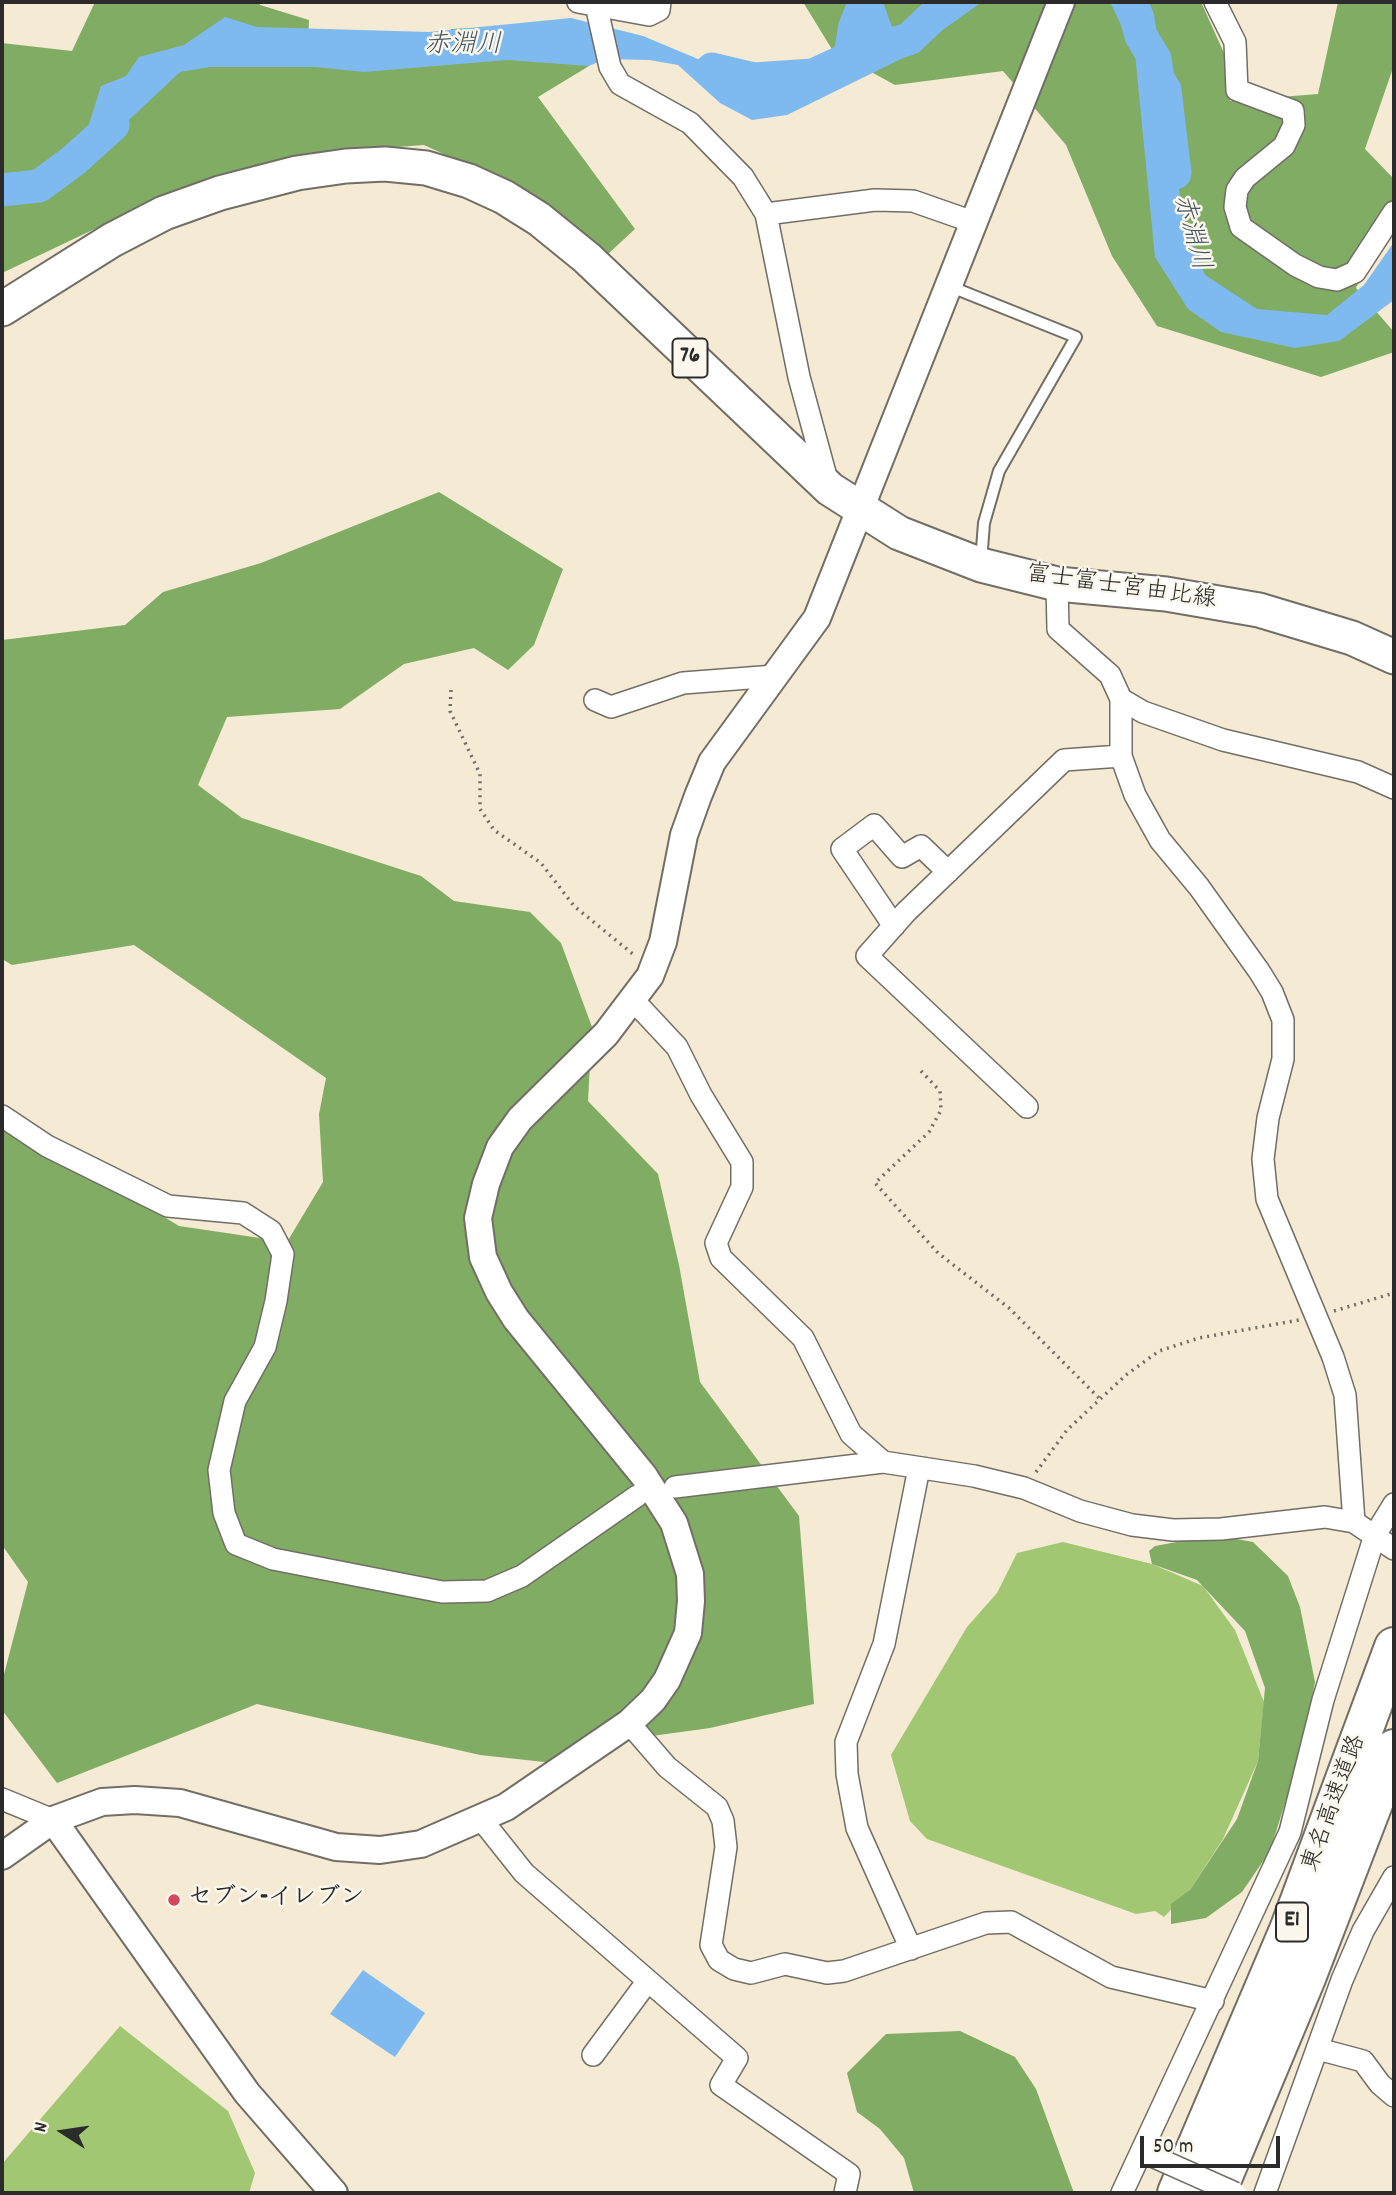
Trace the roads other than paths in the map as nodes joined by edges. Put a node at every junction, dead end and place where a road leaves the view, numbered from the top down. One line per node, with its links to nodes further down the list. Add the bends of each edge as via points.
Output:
1 (638, 2): 4 (street)
2 (1061, 2): 8 (street)
3 (1215, 2): 6 (street, via 1235,42 1237,90 1293,111 1294,125 1284,146 1237,190 1235,208 1241,227 1295,265 1337,280 1354,272)
4 (659, 6): 5 (street, via 649,15)
5 (591, 8): 7 (street, via 620,84 690,123 743,177)
6 (1394, 212)
7 (766, 214): 8 (street, via 875,200 913,201); 11 (street, via 799,377)
8 (973, 222): 9 (street)
9 (948, 286): 12 (street); 13 (lane, via 1076,337 999,471 984,523)
10 (2, 309): 11 (main road, 富士富士宮由比線 / 76, via 164,213 220,194 297,173 346,166 426,168 505,197 548,227 587,258)
11 (830, 489): 12 (main road, 富士富士宮由比線 / 76)
12 (860, 511): 13 (main road, 富士富士宮由比線 / 76, via 899,533); 16 (street, via 817,618)
13 (981, 565): 14 (main road, 富士富士宮由比線 / 76)
14 (1057, 584): 15 (main road, 富士富士宮由比線 / 76, via 1166,594 1259,610 1352,638); 17 (street, via 1058,629 1110,675)
15 (1394, 657)
16 (775, 676): 18 (street, via 683,683 611,707); 23 (street, via 712,762 684,835 663,942 650,976)
17 (1121, 699): 19 (street); 20 (street, via 1143,712 1223,740 1358,772)
18 (595, 700)
19 (1121, 756): 21 (street, via 1064,760); 31 (street, via 1135,795 1160,841 1259,971 1283,1020 1283,1059 1263,1159 1267,1199 1345,1395)
20 (1394, 788)
21 (948, 872): 22 (street); 22 (street, via 921,846 902,857 874,825 842,849)
22 (894, 926): 24 (street, via 867,956)
23 (634, 1000): 26 (street, via 677,1047 742,1162 741,1187 716,1242 721,1258 803,1338 850,1434); 35 (street, via 520,1119 500,1147 478,1218 483,1258 499,1292 643,1476 674,1523 690,1574 688,1633 677,1660 653,1700)
24 (1027, 1107)
25 (2, 1116): 29 (street, via 68,1157 168,1206 243,1213 271,1231 283,1254 276,1301 265,1347 235,1401 219,1470 224,1513 236,1544 274,1559 429,1589 487,1591 522,1576)
26 (883, 1462): 27 (street); 28 (street)
27 (919, 1468): 31 (street, via 1024,1488 1080,1511 1132,1525 1173,1530 1325,1517); 42 (street, via 884,1644 846,1742 857,1828)
28 (675, 1487)
29 (637, 1496)
30 (1394, 1504): 32 (street)
31 (1354, 1522): 32 (street)
32 (1375, 1535): 33 (street); 44 (street, via 1323,1700 1290,1832)
33 (1394, 1549)
34 (1394, 1647): 52 (highway, 東名高速道路 / E1, via 1289,1930)
35 (629, 1723): 38 (street, via 506,1807); 42 (street, via 667,1767 717,1807 723,1821 726,1847 711,1927 711,1945 719,1960 751,1973 785,1964 827,1973)
36 (1394, 1749): 53 (highway, 東名高速道路 / E1, via 1301,1991)
37 (2, 1799): 39 (street)
38 (481, 1819): 39 (street, via 421,1844 380,1850 336,1847 180,1803 103,1802); 43 (street, via 524,1873)
39 (52, 1820): 40 (street); 49 (street, via 247,2093)
40 (2, 1856)
41 (1394, 1877): 45 (street, via 1363,1931)
42 (911, 1949): 44 (street, via 986,1923 1011,1922 1111,1976)
43 (647, 1982): 46 (street); 50 (street, via 737,2058 721,2085 849,2174)
44 (1213, 2001): 48 (street)
45 (1318, 2049): 47 (street, via 1363,2062); 55 (street)
46 (593, 2055)
47 (1394, 2096)
48 (1147, 2154): 51 (street); 54 (street, bridge)
49 (334, 2193)
50 (845, 2193)
51 (1122, 2193)
52 (1177, 2193)
53 (1216, 2193)
54 (1236, 2193)
55 (1265, 2193)

